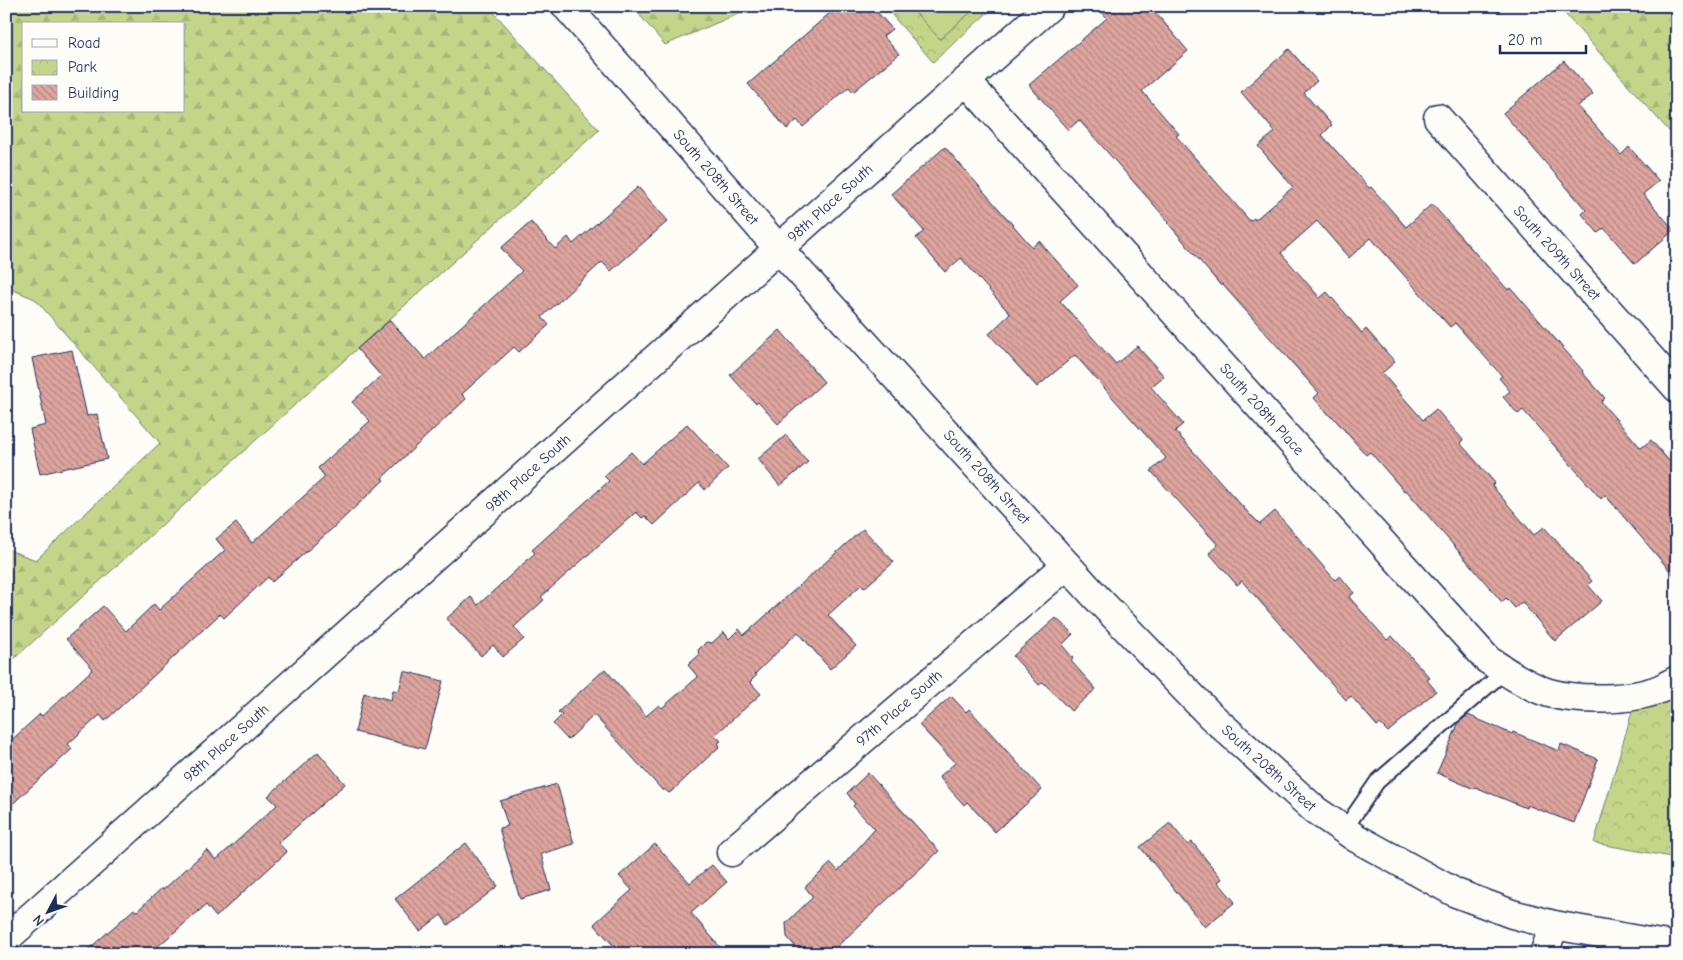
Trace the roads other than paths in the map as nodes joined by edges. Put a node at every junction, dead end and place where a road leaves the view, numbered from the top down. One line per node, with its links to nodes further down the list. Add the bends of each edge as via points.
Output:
1 (566, 6): 5 (street, South 208th Street)
2 (1050, 6): 3 (street, 98th Place South)
3 (966, 81): 5 (street, 98th Place South); 8 (street, South 208th Place, via 1488,660)
4 (1438, 118): 6 (street, South 209th Street)
5 (779, 249): 7 (street, South 208th Street); 13 (street, 98th Place South)
6 (1677, 388)
7 (1067, 565): 10 (street, South 208th Street, via 1210,715 1315,810); 11 (street, 97th Place South)
8 (1505, 671): 9 (street, South 208th Place, via 1548,692 1582,699 1626,697 1659,689); 10 (lane, via 1378,782)
9 (1677, 680)
10 (1344, 830): 12 (street, South 208th Street, via 1456,893 1512,914)
11 (732, 852)
12 (1554, 925): 14 (street, South 208th Street); 15 (street)
13 (6, 939)
14 (1677, 946)
15 (1544, 954)

